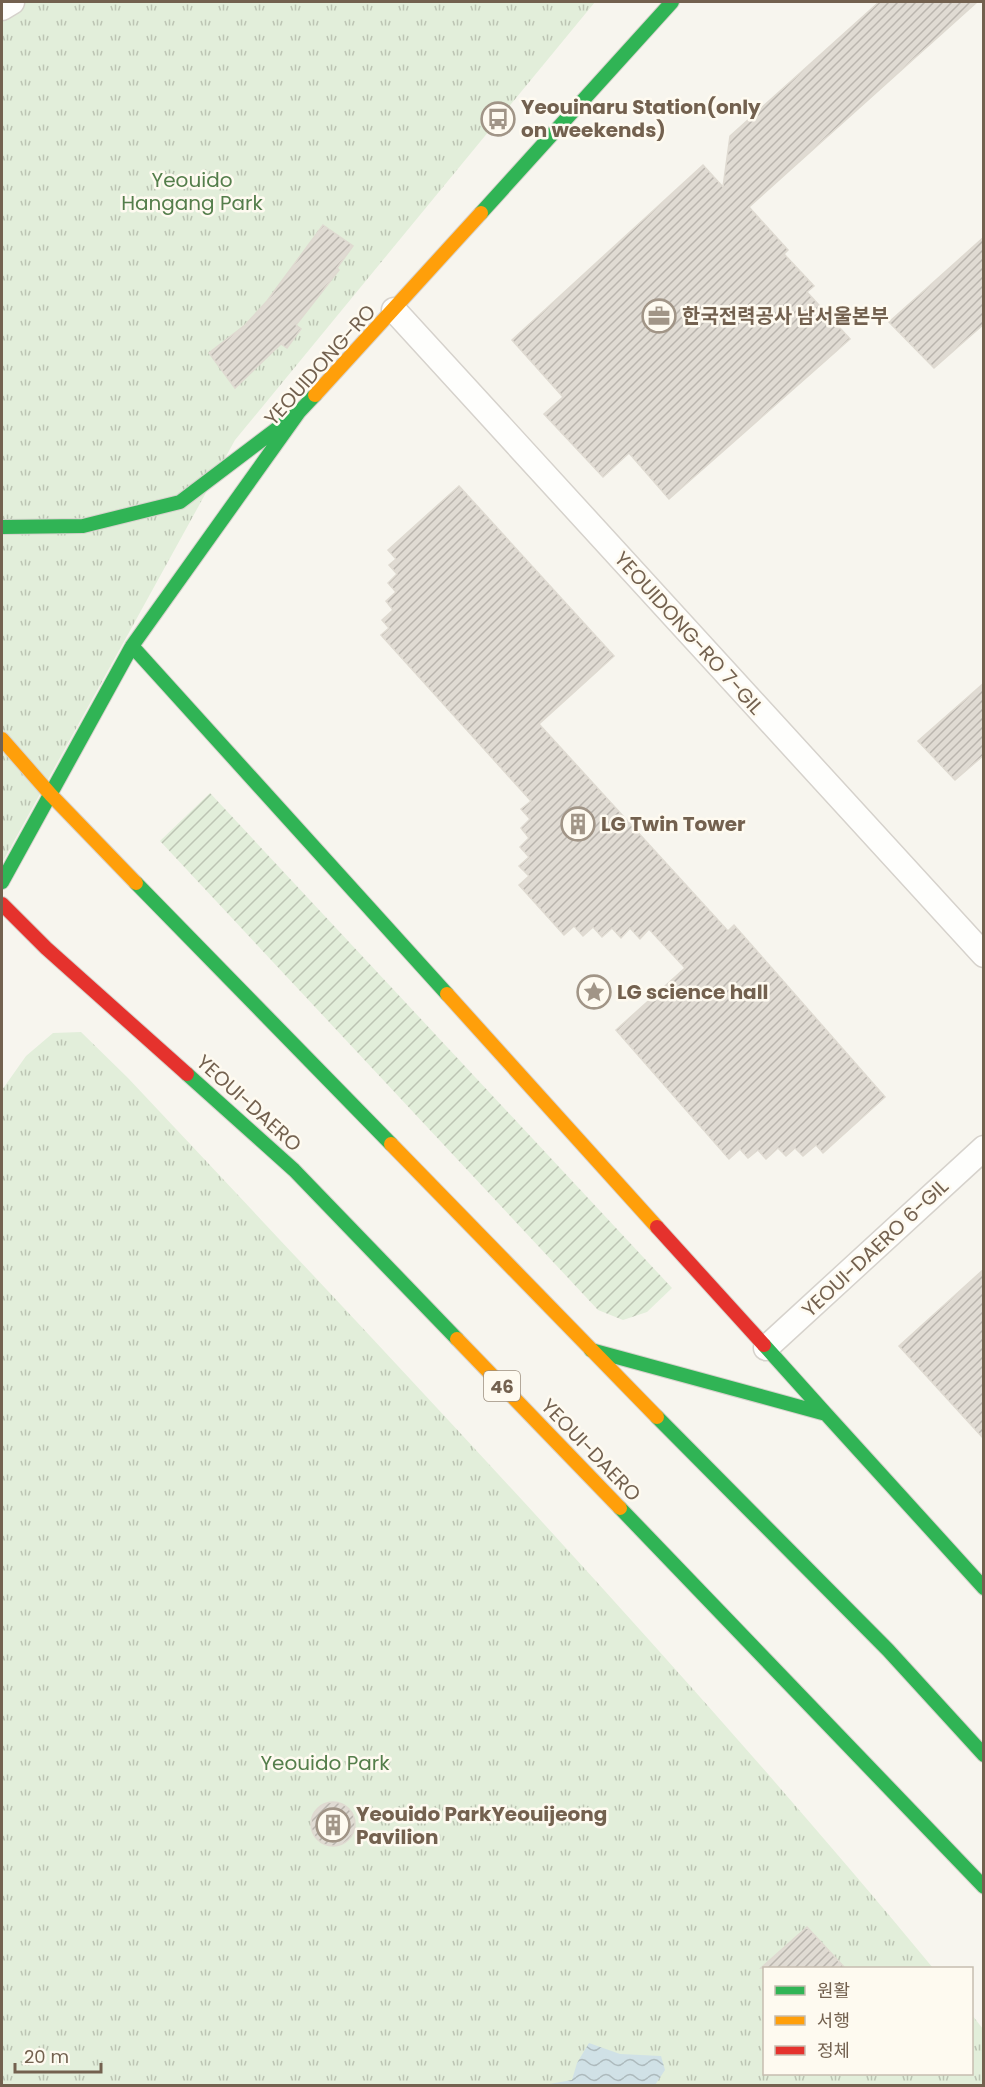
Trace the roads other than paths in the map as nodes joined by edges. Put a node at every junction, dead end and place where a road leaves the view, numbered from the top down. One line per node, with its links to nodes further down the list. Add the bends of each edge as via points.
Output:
1 (12, 2): 3 (street)
2 (672, 2): 4 (main road, YEOUIDONG-RO)
3 (2, 8)
4 (394, 310): 5 (main road, YEOUIDONG-RO); 12 (street, YEOUIDONG-RO 7-GIL)
5 (299, 412): 6 (main road, via 180,502 83,526); 7 (main road, YEOUIDONG-RO)
6 (2, 527)
7 (132, 646): 9 (main road, YEOUIDONG-RO); 14 (main road)
8 (2, 739): 9 (main road)
9 (51, 795): 10 (main road, YEOUIDONG-RO); 15 (main road)
10 (2, 882)
11 (2, 904): 19 (main road, YEOUI-DAERO / 46, via 294,1170)
12 (984, 955)
13 (984, 1148): 14 (street, YEOUI-DAERO 6-GIL)
14 (766, 1348): 16 (main road)
15 (591, 1350): 16 (main road); 18 (main road, via 888,1650)
16 (826, 1414): 17 (main road)
17 (984, 1588)
18 (984, 1755)
19 (984, 1887)

